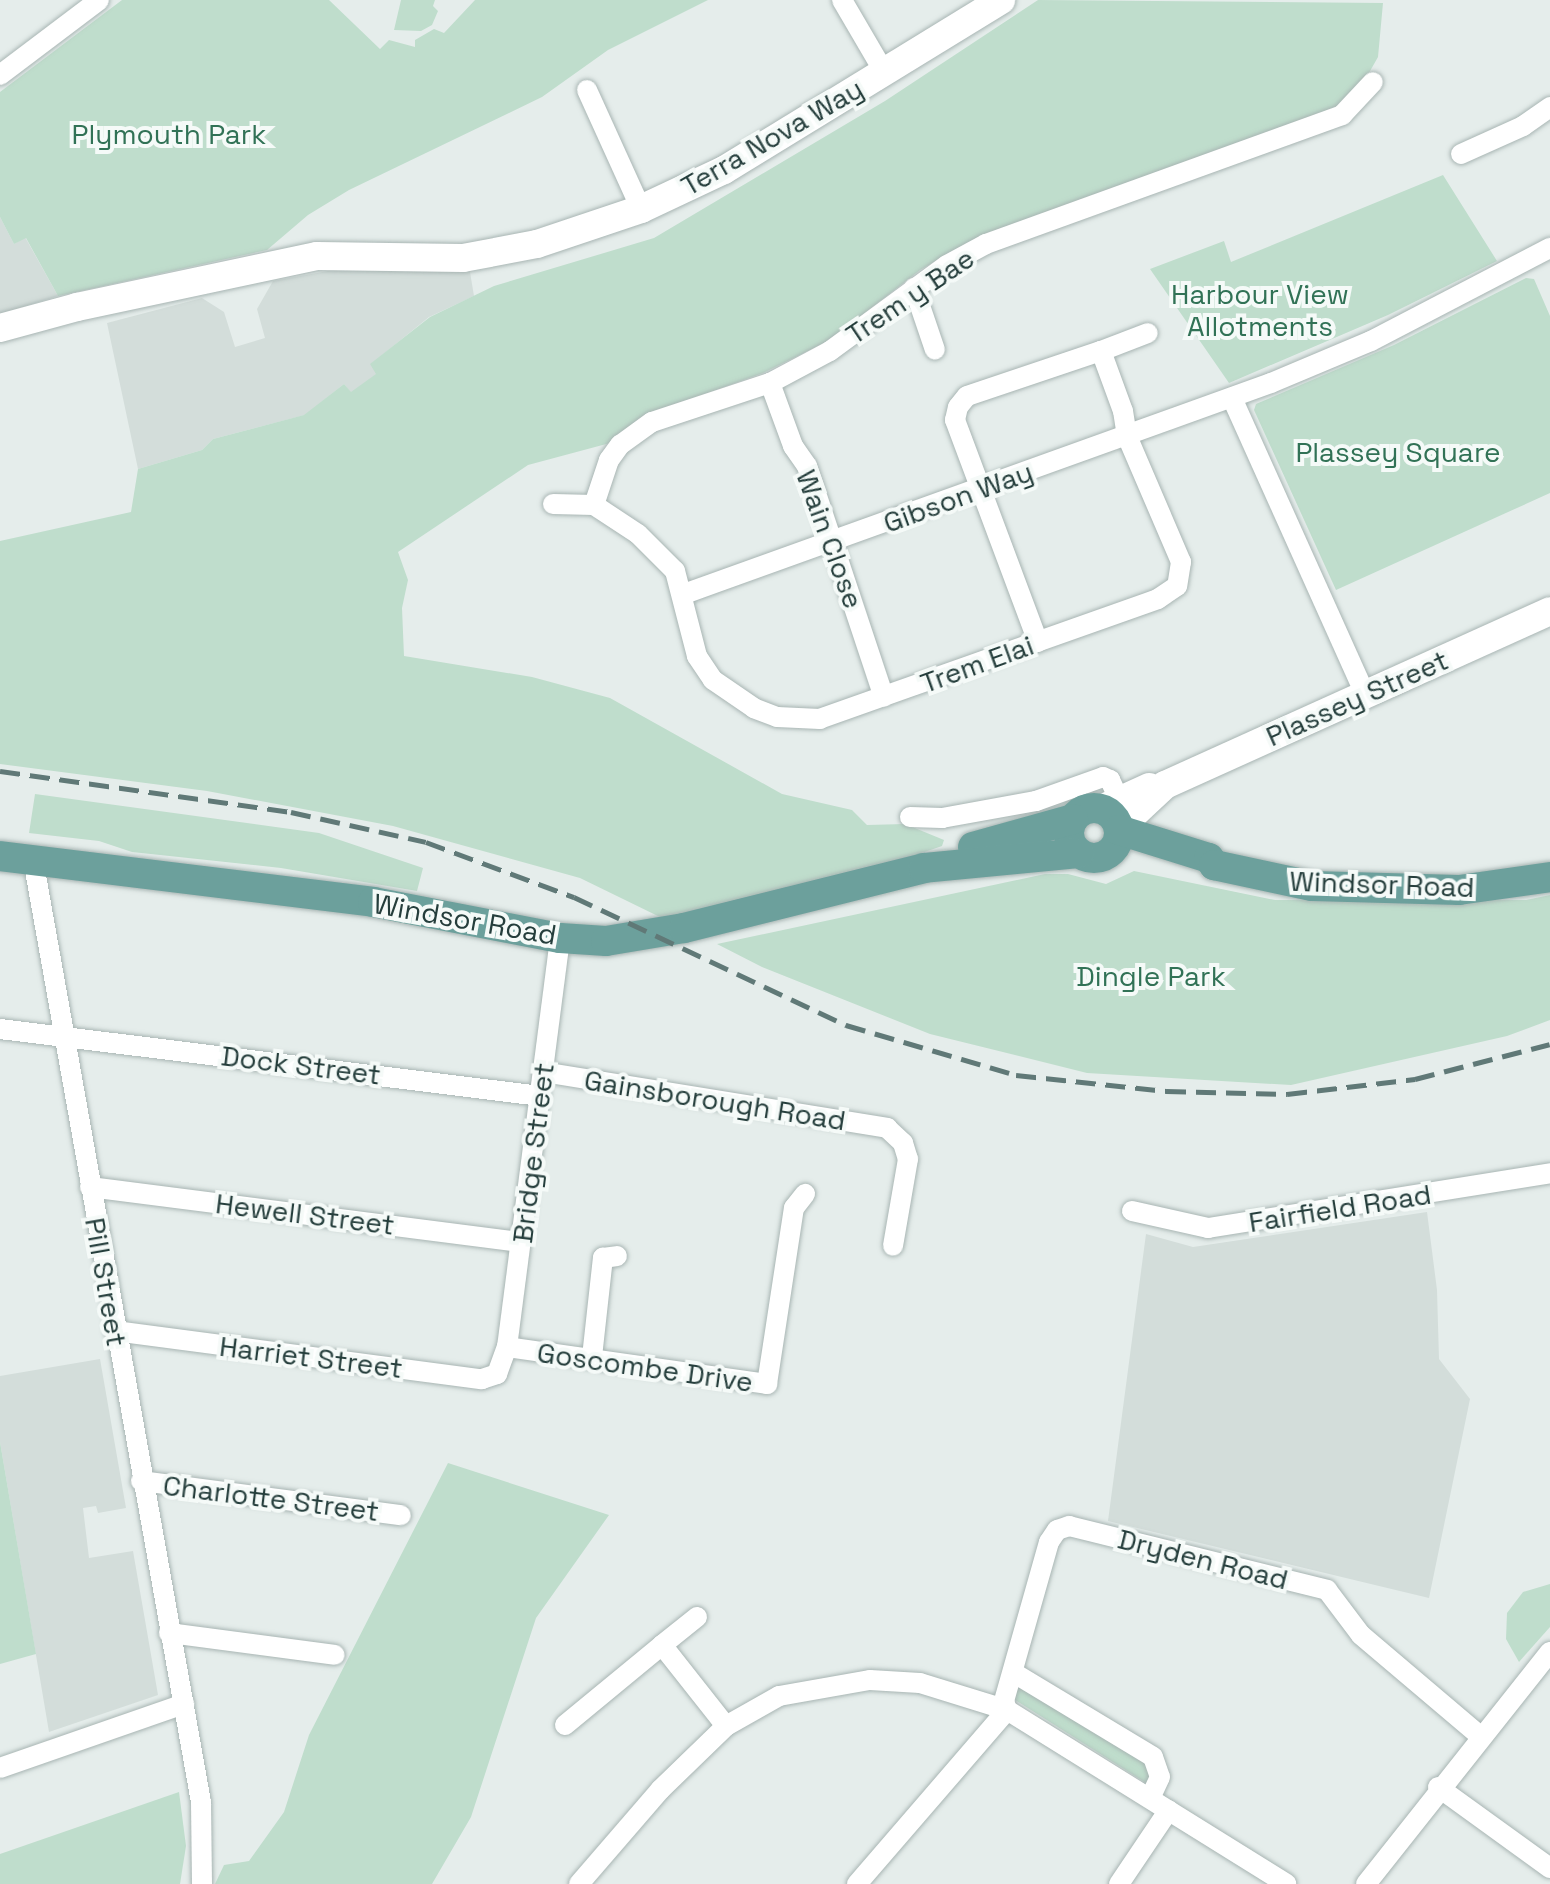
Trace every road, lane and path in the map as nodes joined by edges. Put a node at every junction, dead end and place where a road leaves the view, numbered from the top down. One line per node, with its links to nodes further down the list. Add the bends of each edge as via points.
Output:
1 (99, 0): 5 (street)
2 (842, 0): 4 (street)
3 (1001, 0): 4 (street, Terra Nova Way)
4 (884, 72): 10 (street, Terra Nova Way, via 724,170)
5 (0, 75)
6 (1373, 82): 13 (street, Trem y Bae, via 1342,115 1014,234)
7 (587, 90): 10 (street)
8 (1550, 108): 9 (street)
9 (1461, 154)
10 (641, 208): 14 (street, Terra Nova Way, via 501,254 317,256)
11 (1545, 251): 12 (street); 19 (street, Gibson Way, via 1371,340)
12 (1550, 275)
13 (914, 288): 16 (street); 18 (street, Trem y Bae, via 830,351)
14 (0, 328)
15 (1148, 333): 17 (street)
16 (935, 350)
17 (1101, 350): 20 (street); 21 (street, via 967,396 955,420)
18 (770, 383): 23 (street, Trem y Bae, via 634,432 609,460); 24 (street, Wain Close)
19 (1232, 398): 20 (street, Gibson Way); 28 (street)
20 (1127, 436): 21 (street, Gibson Way); 27 (street, Trem Elai, via 1181,562 1177,586)
21 (978, 490): 24 (street, Gibson Way); 27 (street)
22 (553, 504): 23 (street)
23 (594, 506): 25 (street, via 660,554)
24 (834, 541): 25 (street, Gibson Way); 29 (street, Wain Close)
25 (684, 594): 29 (street, Trem Elai, via 697,656 713,680 754,708 820,720)
26 (1550, 611): 28 (street, Plassey Street)
27 (1038, 642): 29 (street, Trem Elai)
28 (1365, 694): 31 (street, Plassey Street, via 1165,785)
29 (884, 698)
30 (910, 817): 31 (street, via 942,818 1036,801 1104,777 1110,780)
31 (1102, 827): 34 (main road, Windsor Road, via 1204,871 1214,866 1294,884 1490,888); 35 (main road, Windsor Road, via 956,852 924,868 643,937)
32 (0, 856): 33 (main road, Windsor Road)
33 (33, 860): 35 (main road, Windsor Road, via 374,902); 37 (street, Pill Street)
34 (1550, 876)
35 (560, 938): 38 (street, Bridge Street)
36 (0, 1030): 37 (street, Dock Street)
37 (63, 1035): 39 (street, Dock Street); 41 (street, Pill Street)
38 (543, 1072): 39 (street, Bridge Street); 45 (street, Gainsborough Road, via 887,1128 908,1159)
39 (540, 1096): 44 (street, Bridge Street)
40 (1550, 1173): 43 (street, Fairfield Road, via 1208,1228)
41 (90, 1187): 44 (street, Hewell Street); 47 (street, Pill Street)
42 (805, 1194): 49 (street, Goscombe Drive, via 794,1208 767,1384)
43 (1132, 1211)
44 (522, 1242): 48 (street, Bridge Street)
45 (893, 1246)
46 (618, 1256): 49 (street, via 603,1258)
47 (116, 1331): 48 (street, Harriet Street, via 482,1379); 50 (street, Pill Street)
48 (505, 1357): 49 (street, Goscombe Drive)
49 (592, 1357)
50 (141, 1481): 51 (street, Charlotte Street); 53 (street, Pill Street)
51 (401, 1515)
52 (698, 1617): 54 (street)
53 (168, 1632): 56 (street); 58 (street, Pill Street)
54 (662, 1645): 60 (street); 61 (street)
55 (1550, 1652): 62 (street)
56 (334, 1655)
57 (1014, 1673): 59 (street, Dryden Road); 62 (street, Dryden Road, via 1050,1542 1068,1526 1327,1590 1360,1635); 65 (street, via 1158,1762 1160,1778)
58 (184, 1704): 63 (street); 68 (street, Pill Street, via 203,1818)
59 (1007, 1710): 61 (street, via 931,1686 870,1680 779,1696); 65 (street); 70 (street)
60 (564, 1725)
61 (726, 1726): 69 (street)
62 (1480, 1736): 64 (street)
63 (0, 1768)
64 (1438, 1787): 67 (street); 73 (street)
65 (1150, 1798): 66 (street)
66 (1169, 1810): 71 (street); 72 (street)
67 (1550, 1868)
68 (202, 1884)
69 (579, 1884)
70 (857, 1884)
71 (1119, 1884)
72 (1286, 1884)
73 (1366, 1884)

